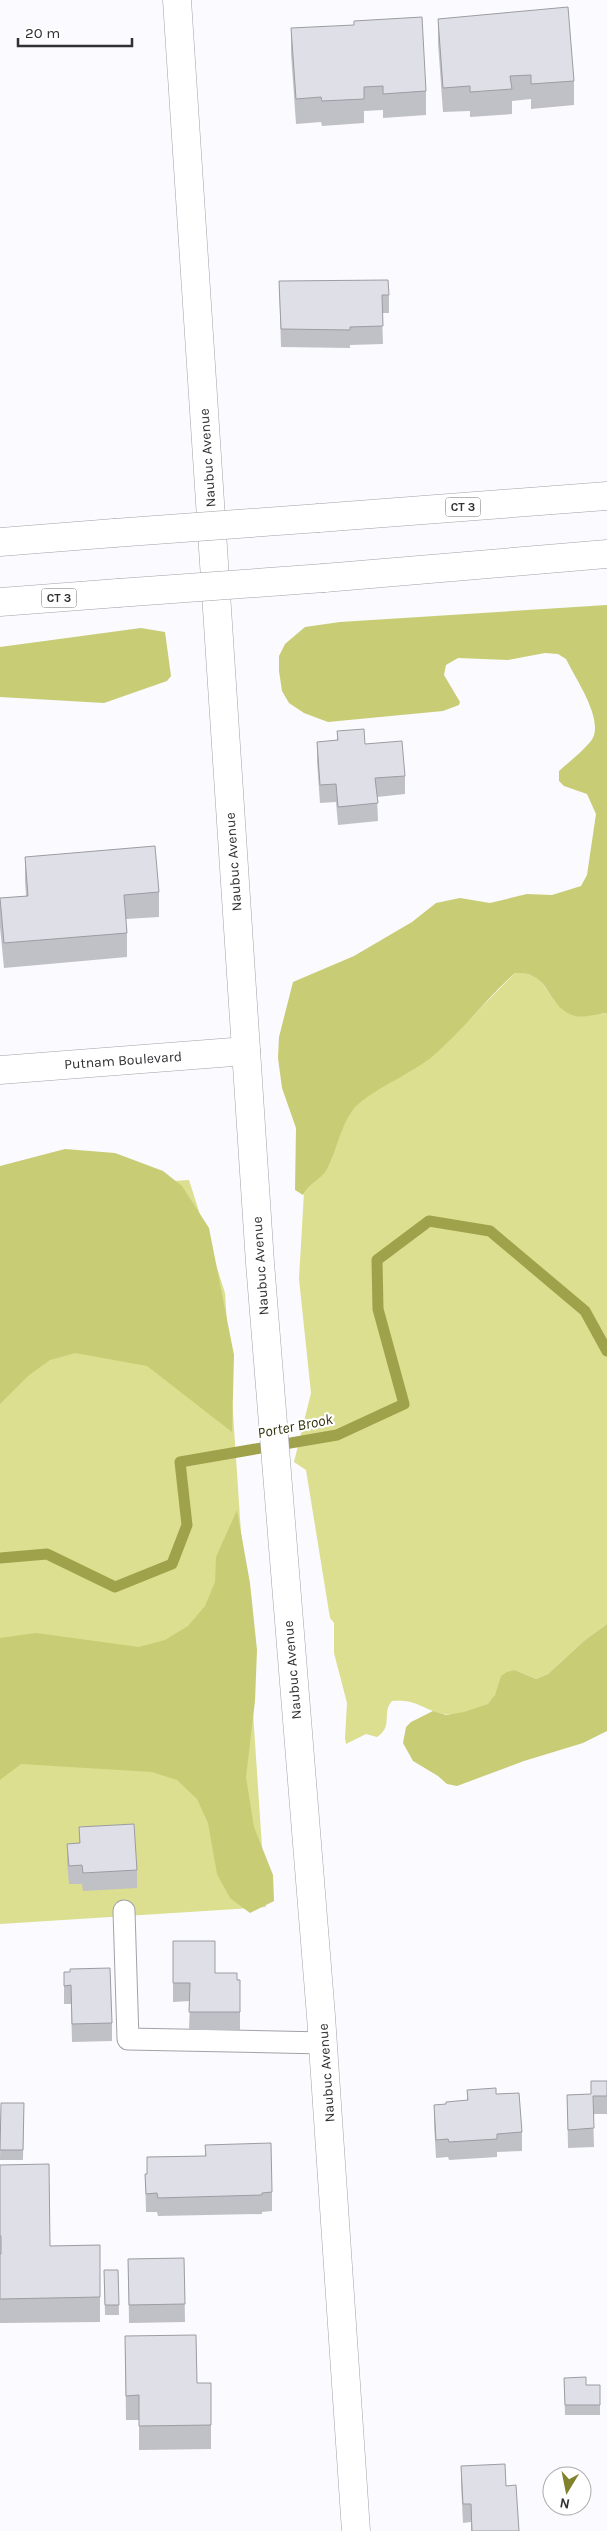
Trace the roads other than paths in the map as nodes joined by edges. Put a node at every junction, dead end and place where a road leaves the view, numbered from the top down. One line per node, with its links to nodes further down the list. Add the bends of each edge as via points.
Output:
1 (177, 0): 6 (main road, Naubuc Avenue)
2 (607, 496): 3 (main road, CT 3, bridge)
3 (0, 542)
4 (607, 554): 5 (main road, CT 3, bridge)
5 (0, 602)
6 (246, 1051): 7 (main road, Putnam Boulevard); 9 (main road, Naubuc Avenue, via 271,1410)
7 (0, 1070)
8 (124, 1911): 9 (lane, via 128,2040)
9 (324, 2043): 10 (main road, Naubuc Avenue)
10 (356, 2531)

